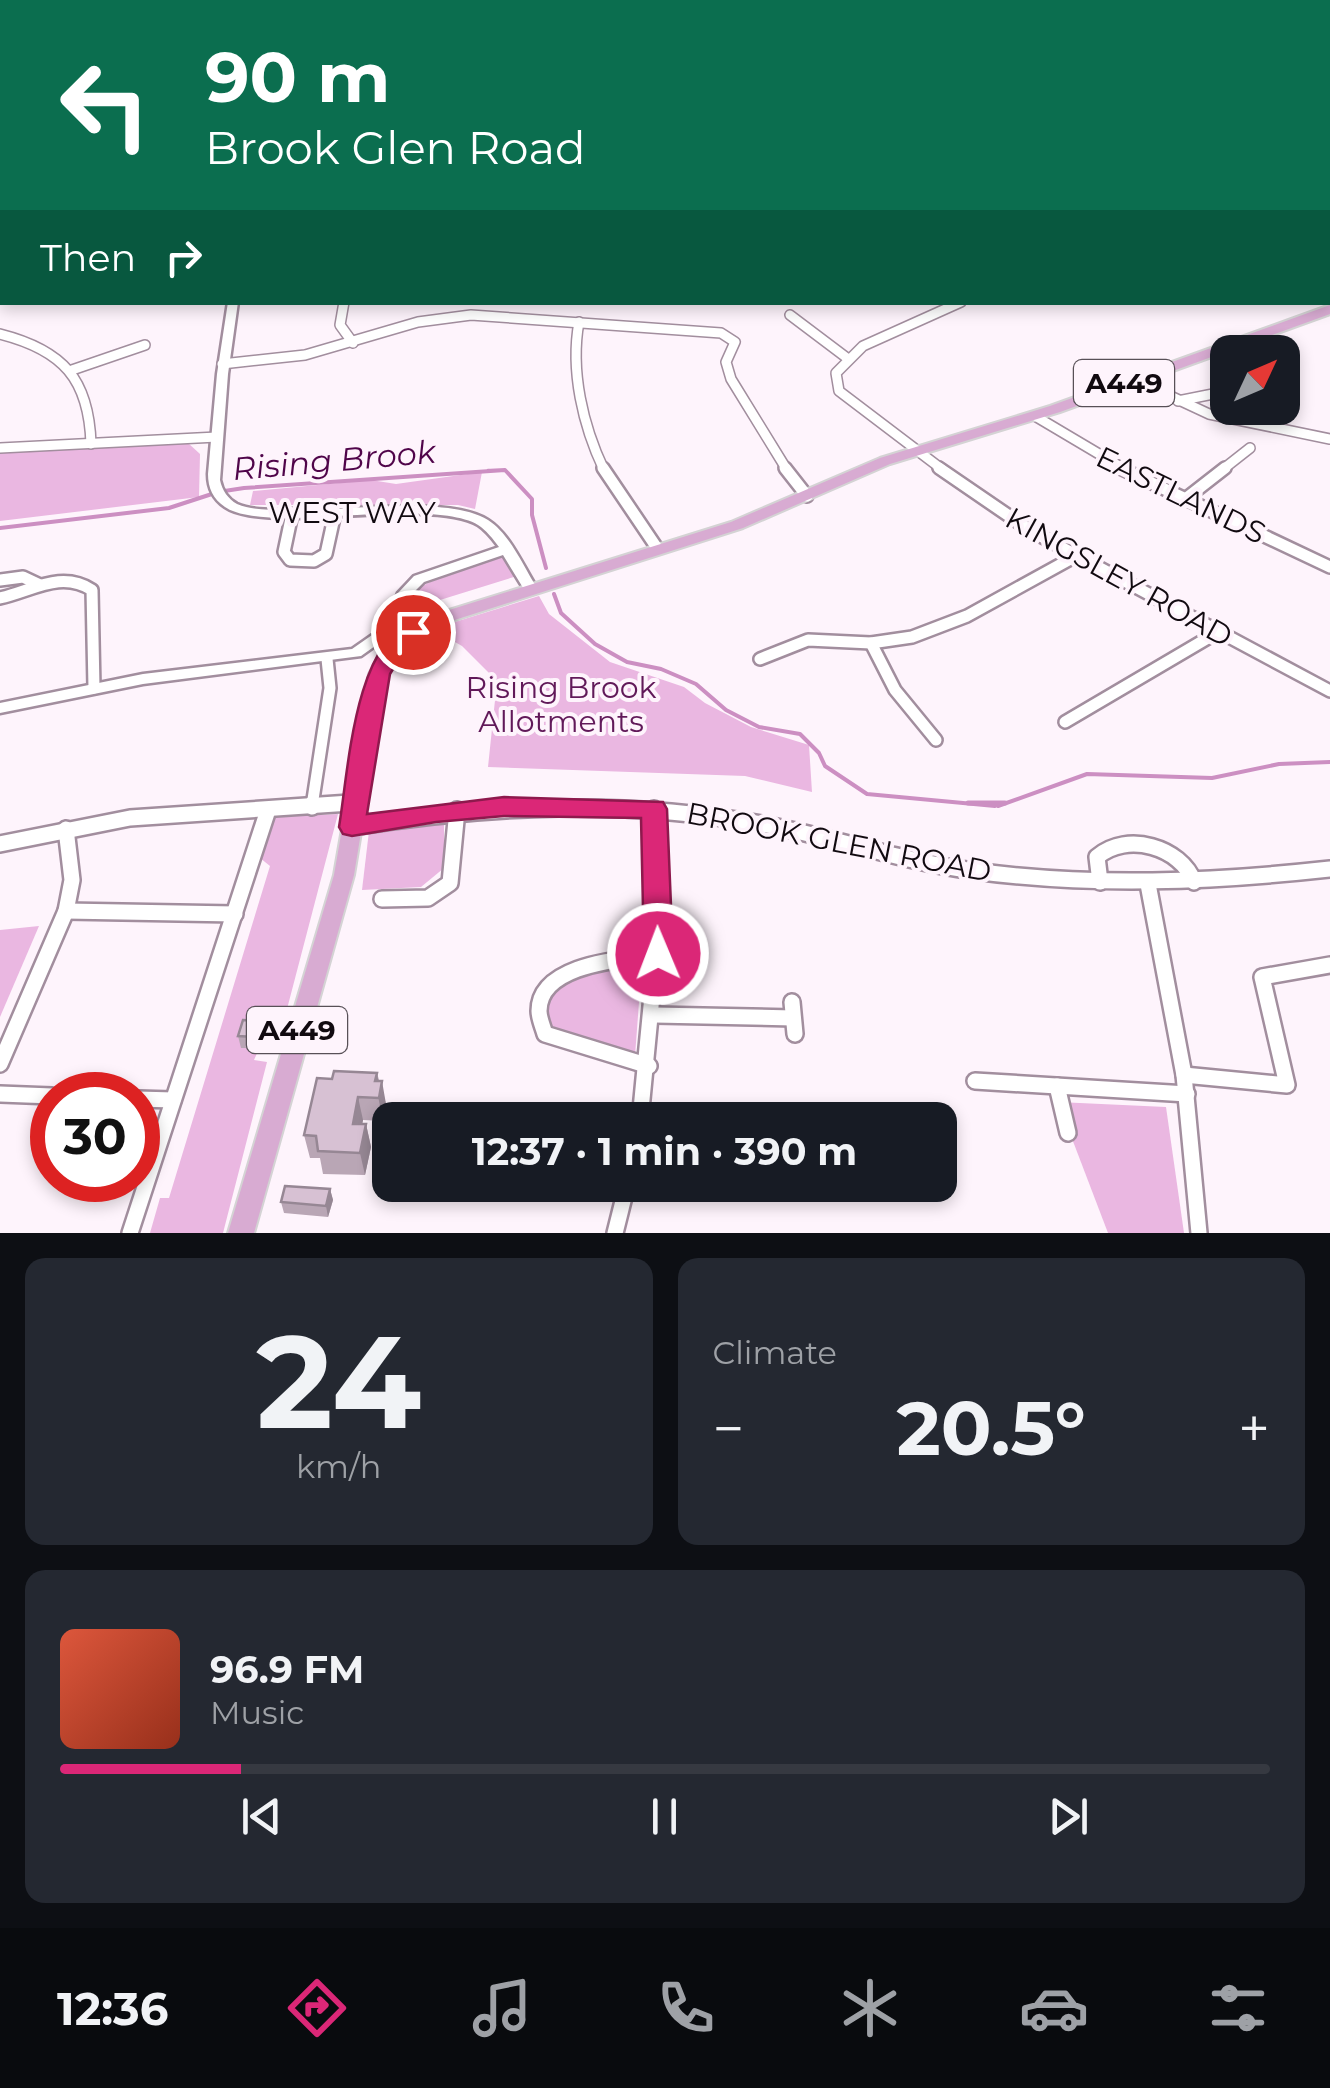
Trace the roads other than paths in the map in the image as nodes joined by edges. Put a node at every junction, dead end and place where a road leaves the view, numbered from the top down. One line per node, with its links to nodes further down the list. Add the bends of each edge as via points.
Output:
1 (232, 305): 13 (street, WEST WAY)
2 (343, 305): 10 (street, via 340,325)
3 (460, 305): 7 (street)
4 (954, 305): 12 (street)
5 (1330, 310): 15 (highway, A449)
6 (790, 315): 12 (street)
7 (459, 316): 8 (street); 10 (street)
8 (579, 322): 25 (street, via 730,336 730,379); 29 (street, via 577,360 594,442 607,476)
9 (0, 334): 14 (street, via 35,345)
10 (353, 343): 13 (street)
11 (145, 345): 14 (street)
12 (847, 358): 24 (street, KINGSLEY ROAD, via 836,373 840,390)
13 (222, 364): 19 (street, WEST WAY)
14 (72, 370): 21 (street, via 92,418)
15 (1134, 379): 17 (street); 18 (highway, A449)
16 (1210, 397): 17 (street)
17 (1174, 401): 20 (street, via 1238,422)
18 (1035, 416): 24 (highway, A449); 26 (street, EASTLANDS)
19 (217, 437): 21 (street); 28 (street, WEST WAY, via 217,492 248,512)
20 (1330, 439)
21 (91, 444): 22 (street)
22 (0, 448)
23 (1250, 448): 26 (street)
24 (915, 451): 25 (highway, A449); 31 (street, KINGSLEY ROAD)
25 (807, 496): 29 (highway, A449)
26 (1184, 500): 32 (street, EASTLANDS)
27 (335, 513): 28 (street, WEST WAY); 28 (street, via 326,554 301,562 284,552); 30 (street, WEST WAY, via 459,514 487,526)
28 (292, 514)
29 (657, 548): 35 (highway, A449)
30 (504, 550): 35 (street, WEST WAY); 39 (street, via 419,579 382,637 356,653)
31 (1074, 557): 37 (street, KINGSLEY ROAD); 38 (street, via 966,616)
32 (1330, 567)
33 (0, 580): 34 (street, via 24,577)
34 (40, 584): 36 (street); 41 (street, via 76,581 92,590)
35 (530, 588): 50 (highway, A449, via 436,620 384,660)
36 (0, 598)
37 (1218, 632): 42 (street, KINGSLEY ROAD); 44 (street)
38 (871, 644): 40 (street, via 808,640); 45 (street, via 895,690)
39 (327, 659): 41 (street); 46 (street, via 330,688)
40 (760, 659)
41 (94, 688): 43 (street)
42 (1330, 691)
43 (0, 708)
44 (1065, 722)
45 (936, 740)
46 (312, 806): 48 (street, BROOK GLEN ROAD); 50 (street, BROOK GLEN ROAD)
47 (654, 809): 49 (street, BROOK GLEN ROAD); 54 (street, BROOK GLEN ROAD, via 769,825 974,871); 60 (street)
48 (268, 810): 51 (street, BROOK GLEN ROAD); 59 (street)
49 (457, 810): 50 (street, BROOK GLEN ROAD); 57 (street, via 446,889 431,898)
50 (353, 815): 78 (highway, A449, via 338,899)
51 (66, 829): 52 (street, BROOK GLEN ROAD); 58 (street, via 72,880)
52 (0, 844)
53 (1330, 869): 55 (street, BROOK GLEN ROAD)
54 (1100, 882): 55 (street, via 1097,857 1112,847 1175,854); 56 (street, BROOK GLEN ROAD)
55 (1194, 882): 56 (street, BROOK GLEN ROAD)
56 (1148, 884): 66 (street)
57 (382, 898)
58 (66, 911): 59 (street); 64 (street)
59 (235, 914): 73 (street)
60 (658, 954): 62 (street); 65 (street, via 576,970 556,979 537,1004 545,1034)
61 (1330, 965): 66 (street, via 1262,977 1287,1085)
62 (655, 1015): 63 (street); 65 (street)
63 (793, 1018)
64 (0, 1064)
65 (648, 1066): 74 (street)
66 (1184, 1075): 70 (street)
67 (975, 1081): 68 (street)
68 (1057, 1086): 70 (street); 75 (street)
69 (0, 1094): 71 (street)
70 (1187, 1094): 80 (street)
71 (30, 1095)
72 (160, 1100): 73 (street)
73 (173, 1100): 77 (street)
74 (643, 1102)
75 (1068, 1134)
76 (623, 1202): 79 (street)
77 (130, 1233)
78 (240, 1233)
79 (615, 1233)
80 (1199, 1233)

